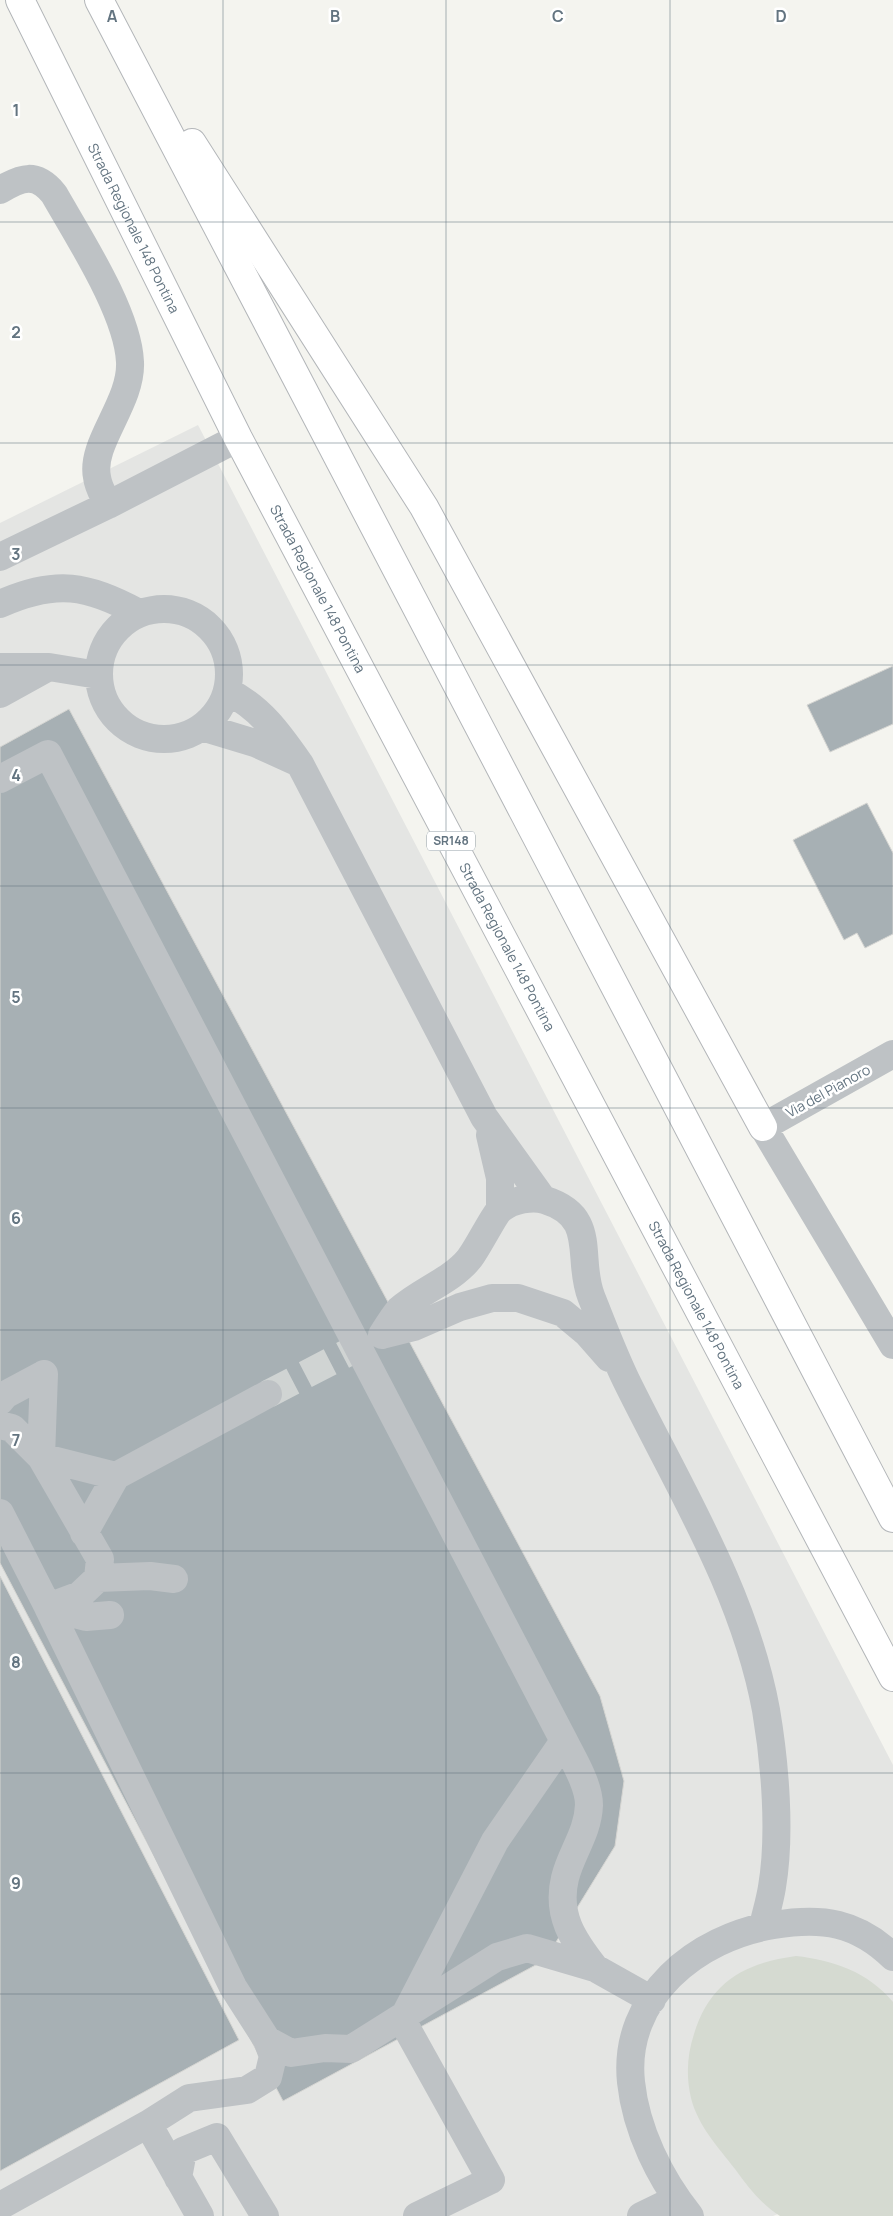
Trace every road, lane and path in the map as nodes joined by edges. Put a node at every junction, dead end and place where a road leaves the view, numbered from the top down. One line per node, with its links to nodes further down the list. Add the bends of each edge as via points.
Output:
1 (20, 0): 4 (highway, Strada Regionale 148 Pontina / SR148)
2 (100, 0): 19 (highway, via 424,507); 30 (highway)
3 (0, 190): 5 (street, via 16,180 29,178 47,186 54,194 120,318 127,338 131,364 127,387 120,410 102,443 96,466 96,477)
4 (238, 438): 5 (street); 36 (highway, Strada Regionale 148 Pontina / SR148)
5 (108, 505): 6 (street)
6 (0, 557)
7 (0, 604): 8 (street, via 45,590 81,589 99,593)
8 (140, 613): 11 (street, via 122,623 109,638 101,656); 12 (street, via 165,609 202,621 216,635 225,652 229,664)
9 (0, 667): 10 (street)
10 (49, 667): 11 (street); 13 (street)
11 (98, 675): 14 (street, via 102,696 111,713 126,728 144,737 164,740 184,737)
12 (227, 691): 14 (street, via 213,717); 15 (street, via 244,699 268,720)
13 (0, 694)
14 (202, 727): 15 (street, via 254,743)
15 (300, 764): 18 (street)
16 (0, 779): 37 (street, via 48,754)
17 (893, 1054): 19 (street, Via del Pianoro)
18 (484, 1117): 20 (street); 21 (street, via 498,1168)
19 (763, 1127): 22 (street)
20 (542, 1198): 21 (street, via 519,1200); 23 (street, via 564,1208 577,1222 584,1240 589,1290)
21 (500, 1209): 23 (street, via 480,1246 466,1263 399,1310 382,1335 414,1327 460,1307 492,1298 518,1298 563,1313 587,1333)
22 (893, 1345)
23 (626, 1379): 38 (street, via 716,1557 753,1655 773,1760 775,1811 773,1877)
24 (268, 1394): 28 (street)
25 (0, 1401): 27 (street, via 44,1374)
26 (0, 1425): 27 (street, via 12,1428)
27 (41, 1457): 28 (street); 31 (street)
28 (116, 1476): 31 (street)
29 (0, 1513): 34 (street)
30 (893, 1518)
31 (84, 1532): 32 (street, via 100,1559)
32 (98, 1578): 33 (street, via 150,1576); 34 (street, via 80,1595)
33 (174, 1579)
34 (48, 1607): 35 (street, via 86,1617); 43 (street, via 233,1987)
35 (110, 1615)
36 (893, 1677)
37 (564, 1741): 40 (street, via 581,1774 589,1804 582,1837 565,1878 563,1913 575,1942); 42 (street, via 495,1841)
38 (763, 1926): 39 (street, via 802,1921 840,1924 875,1941); 41 (street, via 723,1939 695,1954 681,1964)
39 (893, 1957)
40 (595, 1968): 41 (street); 42 (street, via 527,1948 497,1957)
41 (652, 2000): 47 (street, via 642,2018 633,2048 631,2082 654,2160)
42 (403, 2016): 43 (street, via 351,2050 325,2048 291,2053); 50 (street, via 491,2180)
43 (267, 2040): 44 (street, via 273,2056 268,2077 247,2090 188,2098)
44 (148, 2124): 45 (street); 46 (street)
45 (178, 2178): 48 (street); 49 (street, via 183,2151 217,2137)
46 (0, 2206)
47 (683, 2208): 51 (street)
48 (200, 2216)
49 (266, 2216)
50 (417, 2216)
51 (641, 2216)

